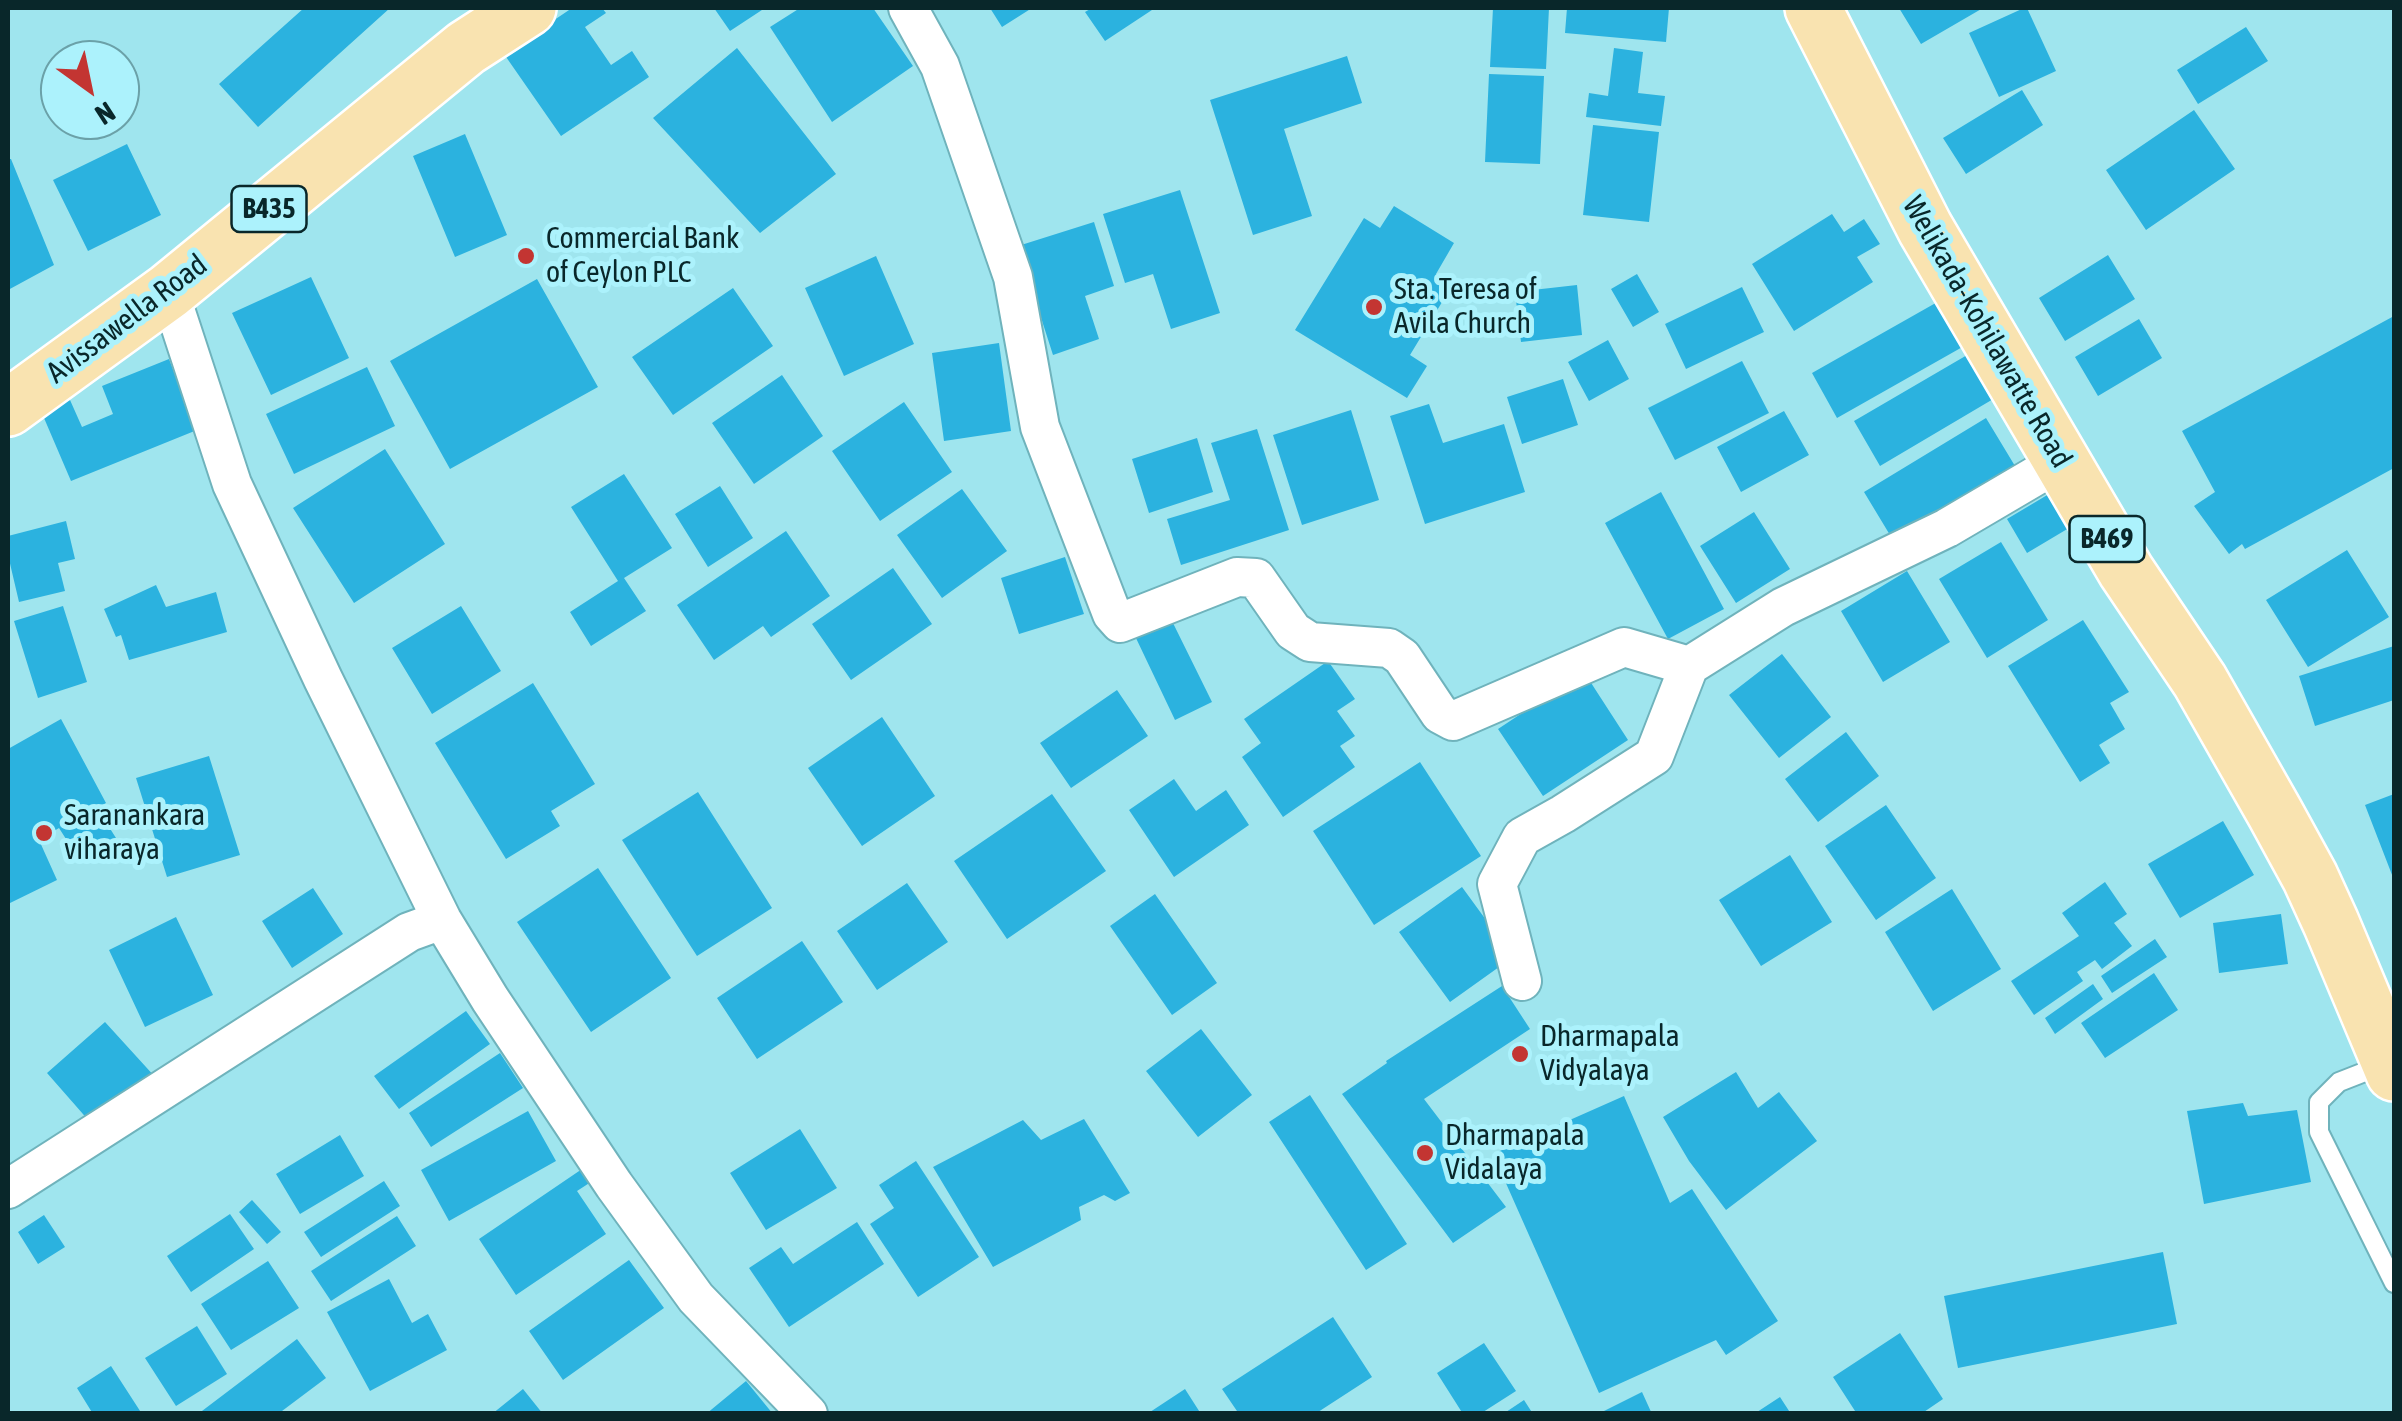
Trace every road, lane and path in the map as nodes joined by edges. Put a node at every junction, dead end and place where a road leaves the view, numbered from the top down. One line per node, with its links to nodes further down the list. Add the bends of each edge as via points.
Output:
1 (528, 8): 4 (main road, Avissawella Road / B435, via 466,48)
2 (908, 8): 7 (street, via 940,66 1013,276 1040,427 1120,622 1237,578 1256,578 1293,631 1310,642 1389,648 1402,657 1440,714 1452,721 1624,647)
3 (1813, 8): 6 (main road, Welikada-Kohilawatte Road / B469, via 1925,228)
4 (169, 291): 5 (main road, Avissawella Road / B435); 8 (street, via 232,484)
5 (8, 408)
6 (2060, 461): 7 (street, via 1947,528 1783,607); 10 (main road, Welikada-Kohilawatte Road / B469, via 2276,813)
7 (1689, 666): 9 (street, via 1654,756 1522,836 1498,884)
8 (442, 920): 11 (street, via 409,932); 13 (street, via 614,1186 696,1298)
9 (1522, 982)
10 (2392, 1068): 12 (lane, via 2339,1082 2319,1102 2319,1132)
11 (8, 1189)
12 (2394, 1283)
13 (808, 1413)

